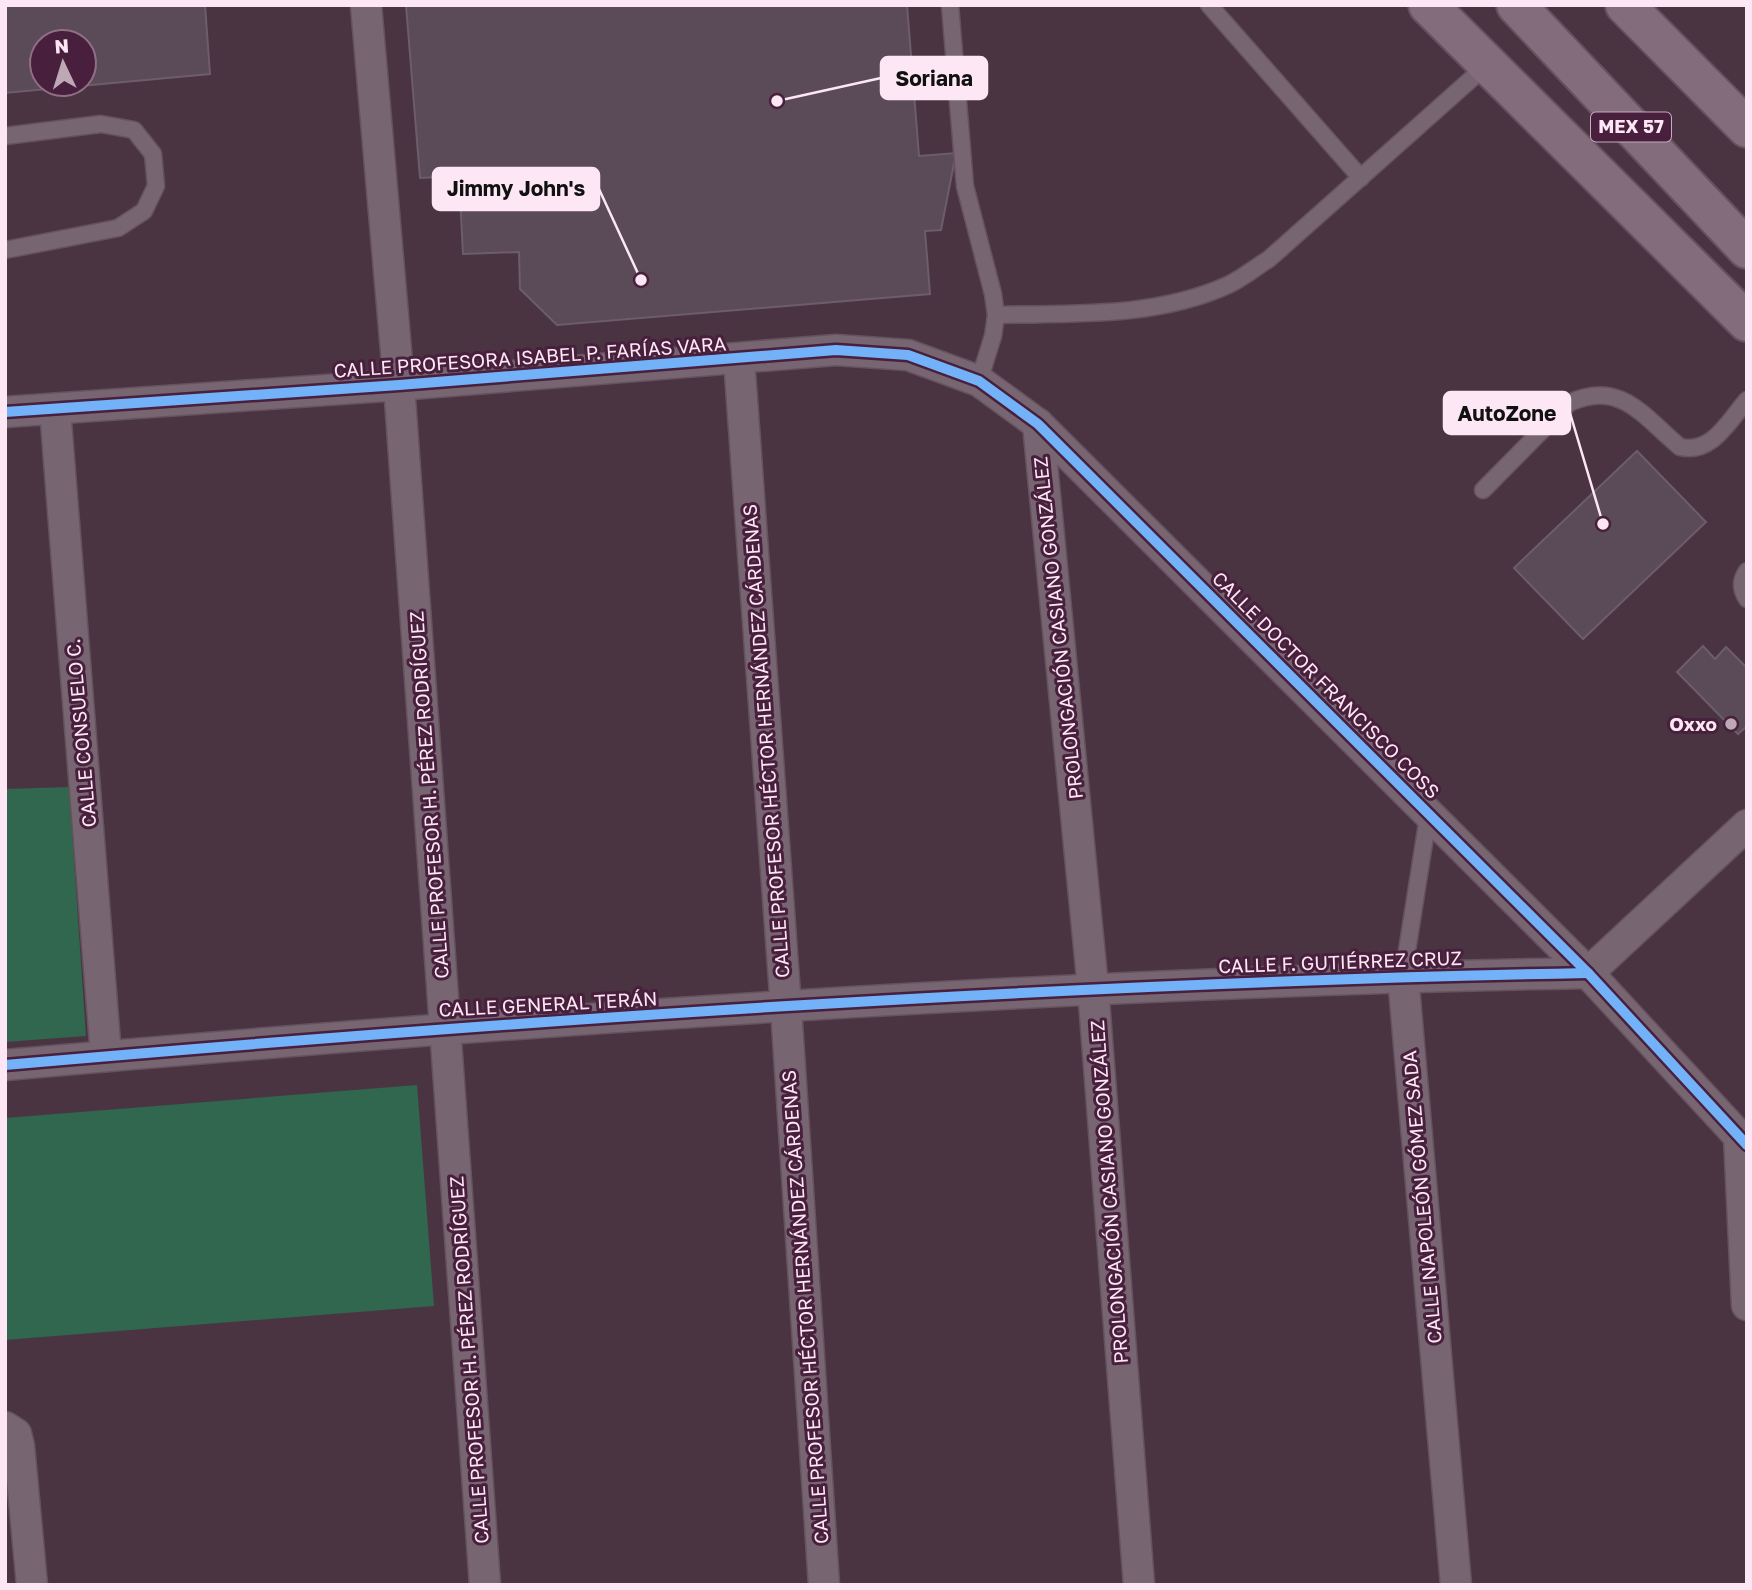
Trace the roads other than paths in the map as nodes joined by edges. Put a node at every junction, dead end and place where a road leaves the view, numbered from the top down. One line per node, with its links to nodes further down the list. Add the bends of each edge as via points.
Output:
1 (366, 5): 17 (street, CALLE PROFESOR H. PÉREZ RODRÍGUEZ)
2 (950, 5): 13 (lane, via 965,186)
3 (1209, 5): 10 (lane)
4 (1428, 5): 7 (main road)
5 (1516, 5): 11 (main road, MEX 57)
6 (1625, 5): 8 (main road)
7 (1487, 65): 10 (lane); 14 (main road)
8 (1744, 121)
9 (5, 136): 12 (lane, via 101,124 134,130 153,154 156,186 144,211 118,228)
10 (1361, 178): 13 (lane, via 1269,259 1230,284 1184,301 1127,312)
11 (1747, 249)
12 (5, 250)
13 (996, 315): 16 (lane)
14 (1747, 322)
15 (739, 359): 16 (street, CALLE PROFESORA ISABEL P. FARÍAS VARA, via 836,350 908,355); 17 (street, CALLE PROFESORA ISABEL P. FARÍAS VARA); 30 (street, CALLE PROFESOR HÉCTOR HERNÁNDEZ CÁRDENAS)
16 (979, 381): 21 (street, CALLE PROFESORA ISABEL P. FARÍAS VARA)
17 (399, 385): 19 (street, CALLE PROFESORA ISABEL P. FARÍAS VARA); 31 (street, CALLE PROFESOR H. PÉREZ RODRÍGUEZ)
18 (1747, 400): 22 (lane, via 1712,442 1690,449 1680,447 1622,399 1587,395 1569,403)
19 (55, 409): 20 (street, CALLE PROFESORA ISABEL P. FARÍAS VARA); 32 (street, CALLE CONSUELO C.)
20 (5, 412)
21 (1038, 424): 25 (street, CALLE DOCTOR FRANCISCO COSS); 29 (street, PROLONGACIÓN CASIANO GONZÁLEZ)
22 (1483, 490)
23 (1747, 571): 24 (lane, via 1741,583)
24 (1747, 599)
25 (1429, 811): 27 (street, CALLE DOCTOR FRANCISCO COSS); 28 (lane, CALLE NAPOLEÓN GÓMEZ SADA)
26 (1747, 825): 27 (street)
27 (1588, 972): 28 (street, CALLE F. GUTIÉRREZ CRUZ); 34 (street, CALLE DOCTOR FRANCISCO COSS)
28 (1403, 976): 29 (street, CALLE F. GUTIÉRREZ CRUZ); 41 (street, CALLE NAPOLEÓN GÓMEZ SADA)
29 (1093, 988): 30 (street, CALLE GENERAL TERÁN); 40 (street, PROLONGACIÓN CASIANO GONZÁLEZ)
30 (786, 1008): 31 (street, CALLE GENERAL TERÁN); 39 (street, CALLE PROFESOR HÉCTOR HERNÁNDEZ CÁRDENAS)
31 (446, 1028): 32 (street, CALLE GENERAL TERÁN); 38 (street, CALLE PROFESOR H. PÉREZ RODRÍGUEZ)
32 (106, 1056): 33 (street, CALLE GENERAL TERÁN)
33 (5, 1065)
34 (1743, 1141): 35 (street)
35 (1747, 1305)
36 (6, 1427): 37 (street, via 16,1434 19,1446)
37 (32, 1585)
38 (485, 1585)
39 (824, 1585)
40 (1139, 1585)
41 (1456, 1585)

